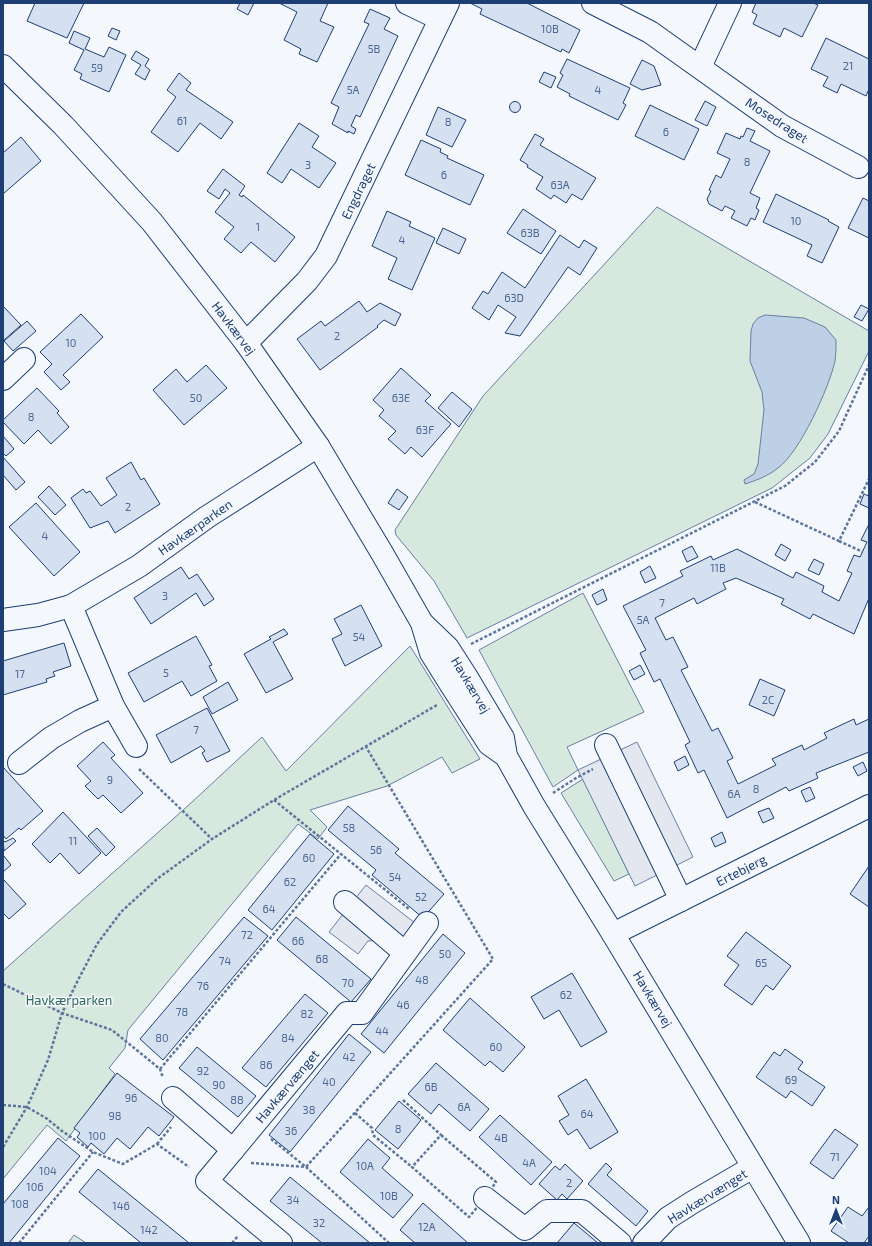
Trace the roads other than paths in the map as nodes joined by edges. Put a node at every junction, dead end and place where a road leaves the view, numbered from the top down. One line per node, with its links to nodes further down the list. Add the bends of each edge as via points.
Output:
1 (407, 3): 4 (street, Engdraget)
2 (593, 3): 6 (street, Mosedraget, via 650,32)
3 (730, 3): 6 (street)
4 (444, 11): 8 (street, Engdraget, via 326,256 307,281)
5 (3, 66): 8 (street, Havkærvej, via 64,125 152,222)
6 (700, 67): 7 (street, Mosedraget, via 782,126)
7 (858, 167)
8 (246, 342): 11 (street, Havkærvej)
9 (24, 359): 10 (street)
10 (3, 379)
11 (318, 446): 12 (street, Havkærparken, via 207,517 139,566); 22 (street, Havkærvej, via 422,623 448,648 459,664 503,738 506,756 534,806)
12 (70, 606): 13 (street, Havkærparken, via 38,615); 14 (street)
13 (3, 620)
14 (114, 706): 15 (street); 17 (street, via 80,721 51,738)
15 (136, 746)
16 (610, 752): 19 (street)
17 (18, 763)
18 (869, 806): 19 (street, Ertebjerg)
19 (682, 900): 22 (street, Ertebjerg)
20 (345, 902): 23 (street)
21 (427, 923): 23 (street, Havkærvænget)
22 (613, 934): 26 (street, Havkærvej)
23 (405, 953): 25 (street, Havkærvænget, via 362,1013 347,1013)
24 (173, 1098): 25 (street)
25 (229, 1156): 28 (street, Havkærvænget, via 207,1181)
26 (753, 1168): 30 (street, Havkærvænget, via 668,1218); 31 (street, Havkærvej)
27 (485, 1198): 29 (street, via 525,1229 547,1211 582,1211)
28 (281, 1243)
29 (620, 1243)
30 (644, 1243)
31 (798, 1243)

